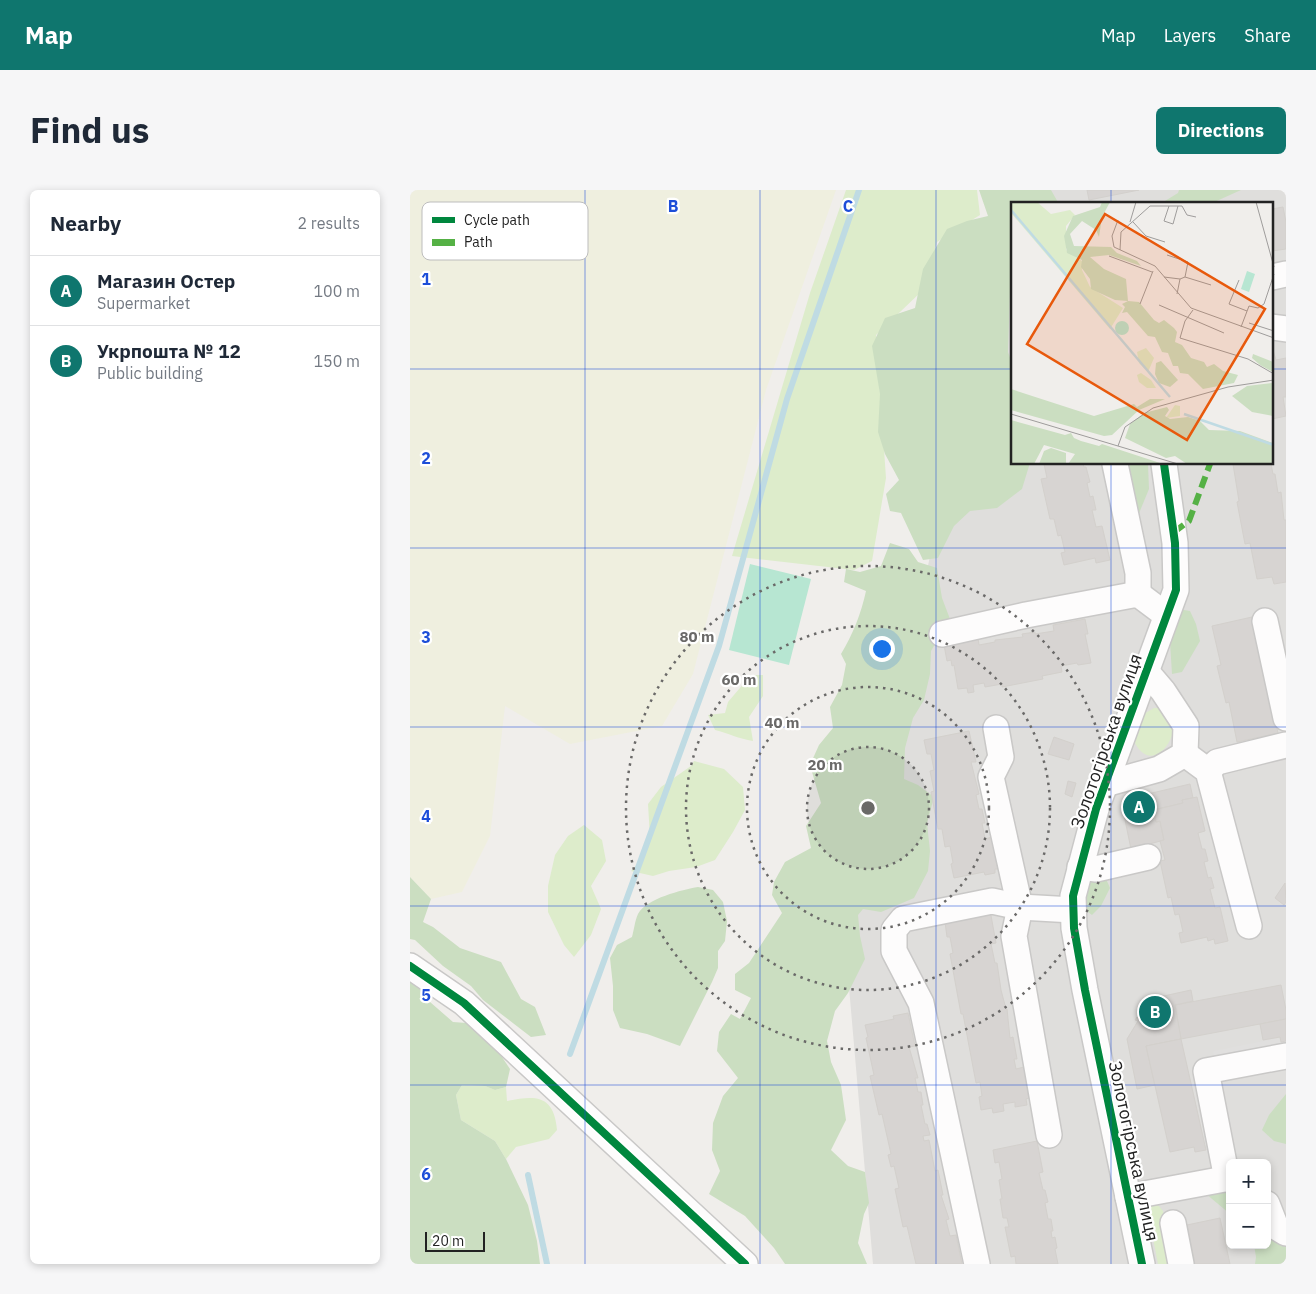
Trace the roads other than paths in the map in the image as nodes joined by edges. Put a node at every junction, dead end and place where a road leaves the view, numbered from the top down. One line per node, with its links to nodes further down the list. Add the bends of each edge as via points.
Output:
1 (1115, 465): 3 (street, via 1138,573)
2 (1164, 465): 4 (street, Золотогірська вулиця, via 1176,543 1176,590)
3 (1138, 594): 4 (street); 6 (street)
4 (1166, 615): 7 (street, Золотогірська вулиця)
5 (1265, 621): 8 (street)
6 (942, 634)
7 (1146, 671): 11 (street, Золотогірська вулиця, via 1186,726); 13 (street, Золотогірська вулиця)
8 (1286, 718)
9 (996, 728): 16 (street, via 1001,757 991,777)
10 (1286, 745): 12 (street, via 1217,762)
11 (1184, 754): 12 (street); 13 (street, Золотогірська вулиця, via 1158,769)
12 (1208, 770): 18 (street)
13 (1105, 784): 15 (street, Золотогірська вулиця)
14 (1148, 857): 15 (street, via 1096,869)
15 (1080, 867): 17 (street, Золотогірська вулиця)
16 (1020, 908): 17 (street); 21 (street, via 1014,936); 29 (street, via 992,901 904,918 894,930 894,950 921,1003)
17 (1073, 910): 24 (street, Золотогірська вулиця, via 1084,990)
18 (1248, 926)
19 (410, 966): 28 (street, via 464,1003)
20 (1286, 1056): 22 (street, via 1206,1071)
21 (1049, 1134)
22 (1226, 1168)
23 (1226, 1178): 24 (street)
24 (1128, 1197): 30 (street, Золотогірська вулиця)
25 (1271, 1214): 27 (street, via 1276,1227)
26 (1173, 1223): 31 (street)
27 (1286, 1233)
28 (745, 1264)
29 (977, 1264)
30 (1142, 1264)
31 (1181, 1264)

